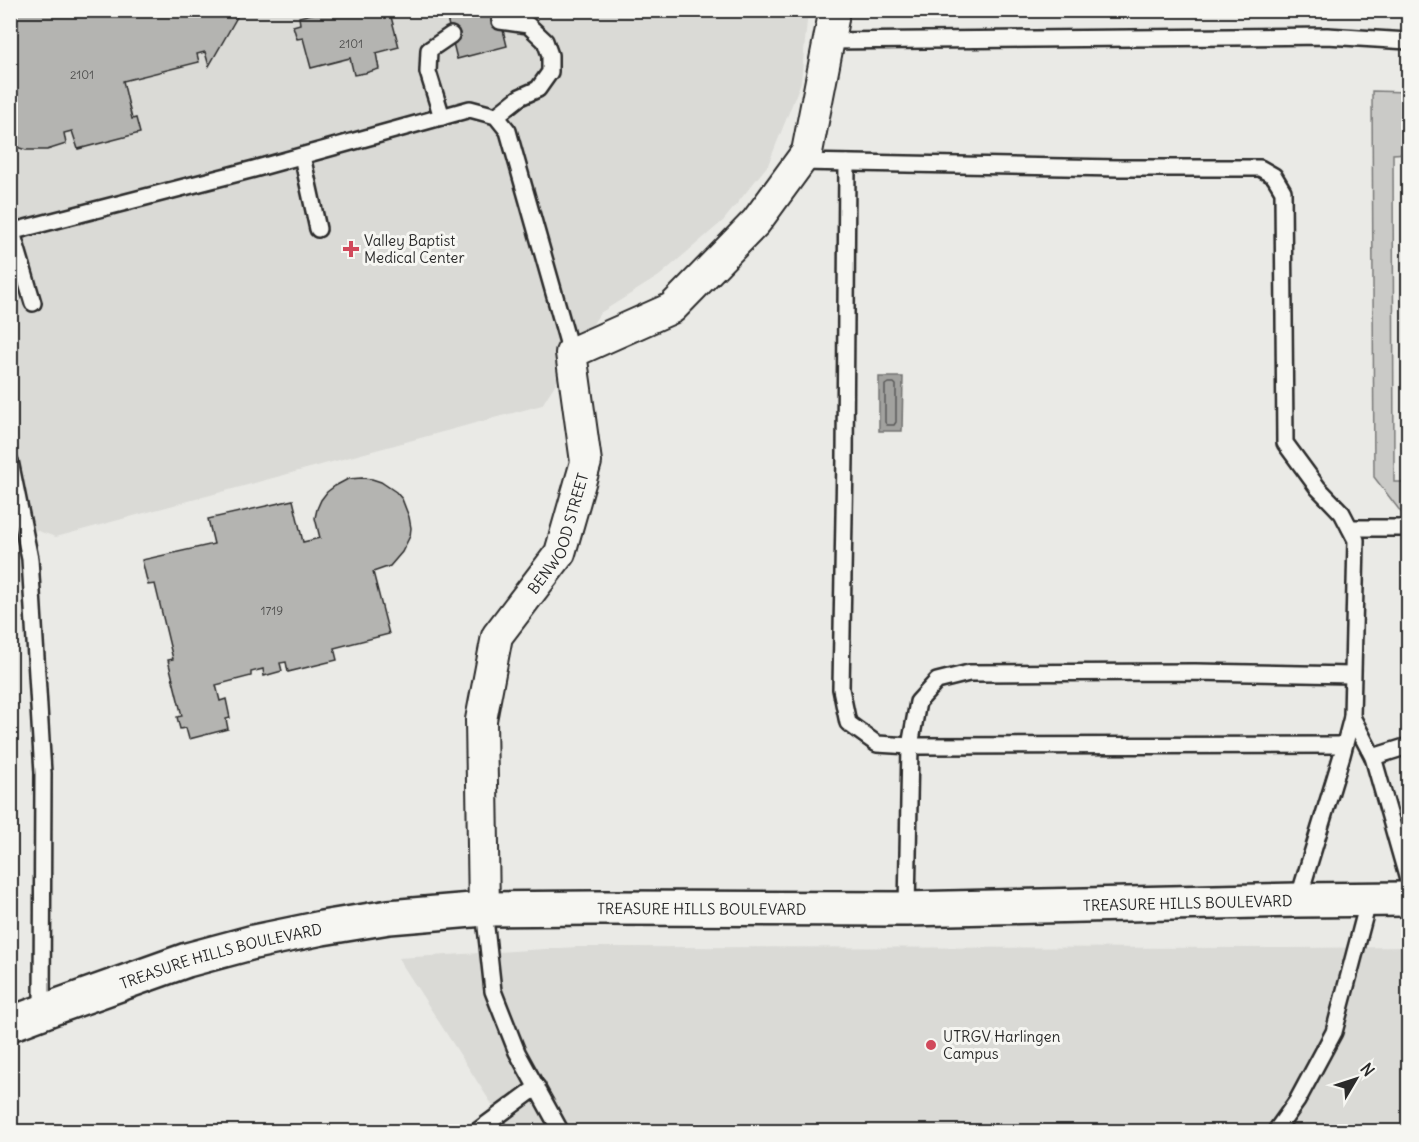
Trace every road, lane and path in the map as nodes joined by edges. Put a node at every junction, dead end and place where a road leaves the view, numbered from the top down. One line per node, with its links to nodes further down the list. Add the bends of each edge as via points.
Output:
1 (833, 10): 4 (street)
2 (500, 21): 6 (lane, via 528,25 545,41 550,72 538,89 520,97)
3 (451, 35): 7 (lane, via 429,50 428,72)
4 (829, 41): 5 (lane, via 1327,36); 9 (street, via 807,152)
5 (1408, 41)
6 (496, 116): 7 (lane, via 470,109); 14 (lane, via 508,131)
7 (442, 117): 8 (lane)
8 (302, 156): 11 (lane); 12 (lane)
9 (800, 162): 10 (lane); 14 (street, via 756,222 672,308)
10 (847, 163): 16 (lane, via 1260,168 1274,176 1282,191 1285,443); 21 (lane, via 841,689 848,723 877,744)
11 (318, 229)
12 (11, 232): 13 (lane)
13 (33, 303)
14 (571, 352): 28 (street, BENWOOD STREET, via 586,462 560,553 497,636 481,720)
15 (10, 461): 30 (lane, via 30,559 43,773)
16 (1350, 528): 17 (lane); 18 (lane, via 1356,540)
17 (1408, 528)
18 (1352, 675): 19 (lane); 21 (lane, via 969,673 937,681 918,702)
19 (1352, 717): 20 (lane); 23 (lane)
20 (1344, 745): 21 (lane); 27 (lane)
21 (910, 746): 29 (lane)
22 (1408, 746): 23 (lane)
23 (1372, 757): 24 (lane)
24 (1408, 880)
25 (1369, 899): 26 (street, TREASURE HILLS BOULEVARD); 27 (street, TREASURE HILLS BOULEVARD); 35 (lane, via 1334,1032 1297,1101)
26 (1408, 899)
27 (1298, 900): 29 (street, TREASURE HILLS BOULEVARD)
28 (484, 909): 29 (street, TREASURE HILLS BOULEVARD); 30 (street, TREASURE HILLS BOULEVARD, via 389,917 254,942 188,960); 32 (lane, via 493,991)
29 (907, 909)
30 (42, 1011): 31 (street, TREASURE HILLS BOULEVARD)
31 (10, 1024)
32 (537, 1088): 33 (lane); 34 (lane)
33 (476, 1131)
34 (561, 1131)
35 (1275, 1131)

